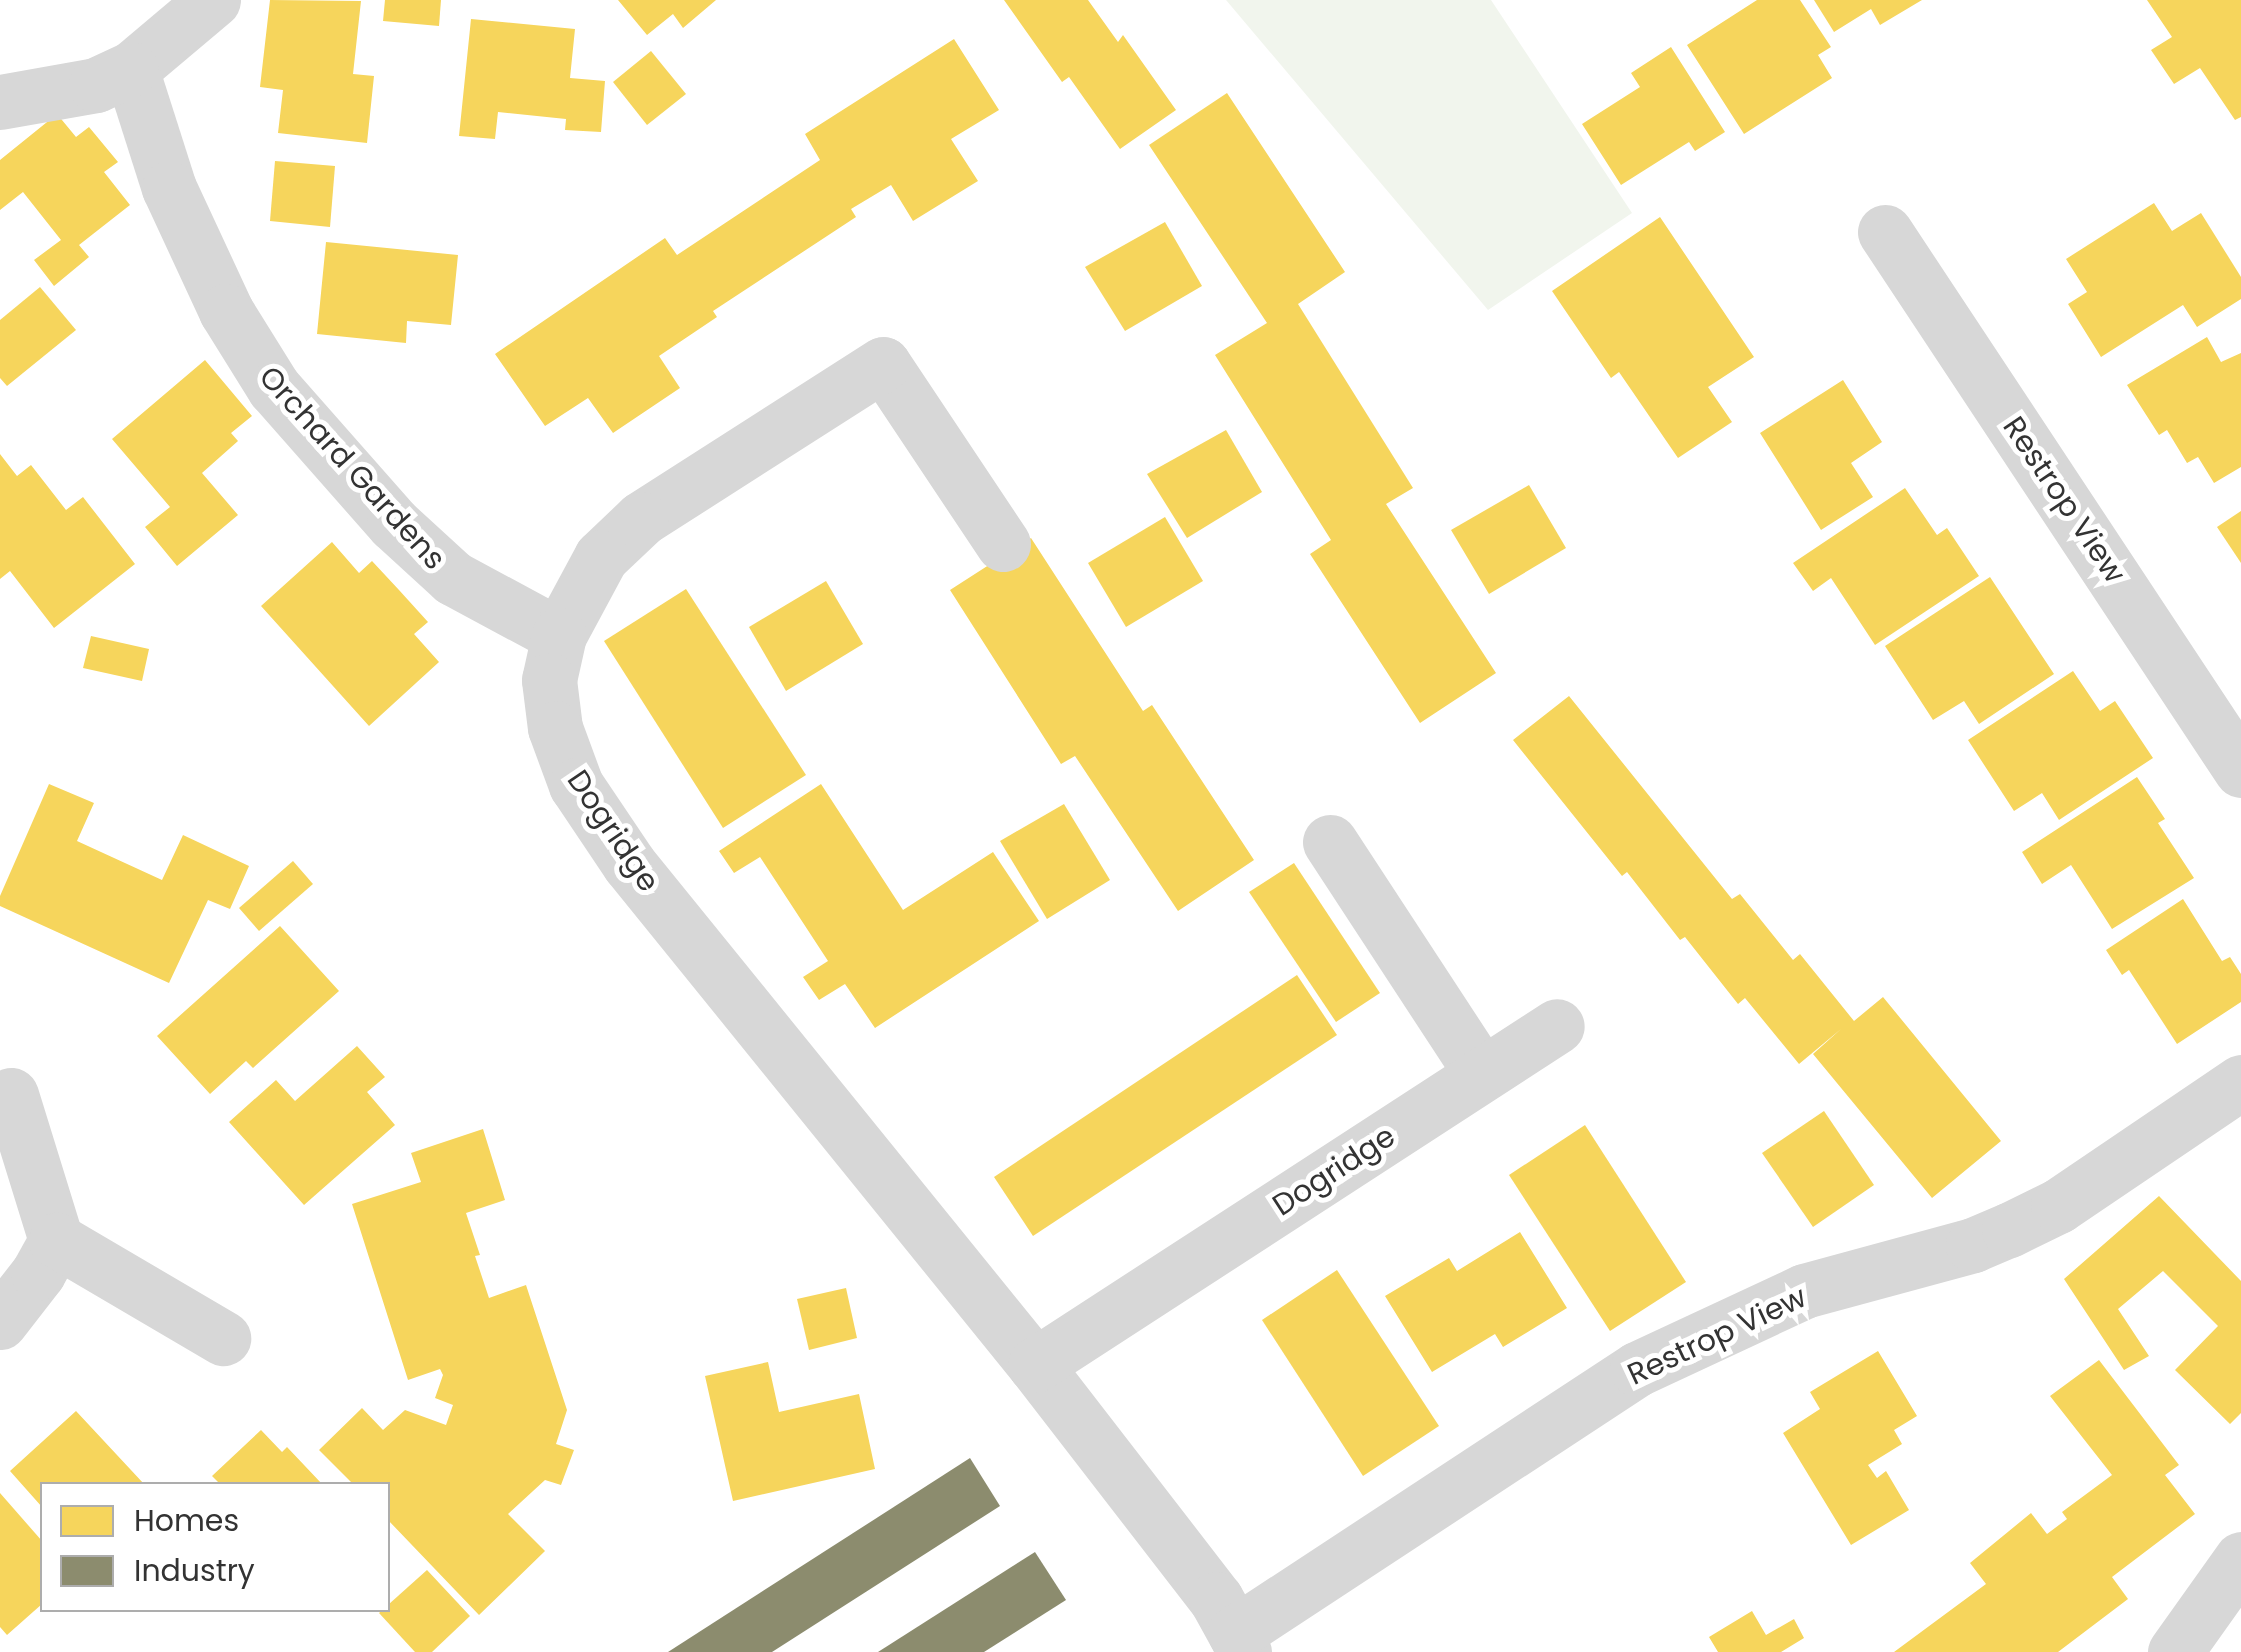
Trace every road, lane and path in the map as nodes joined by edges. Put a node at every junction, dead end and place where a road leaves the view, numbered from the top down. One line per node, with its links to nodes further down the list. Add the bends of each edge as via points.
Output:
1 (213, 0): 2 (street)
2 (131, 69): 3 (street, via 96,85); 6 (street, Orchard Gardens, via 184,223 226,311 274,388 394,524 452,578)
3 (0, 102)
4 (1885, 232): 7 (street, Restrop View)
5 (1003, 544): 6 (street, Dogridge, via 883,364 641,519 601,557)
6 (559, 635): 16 (street, Dogridge, via 549,680 555,728 595,816)
7 (2241, 770)
8 (1330, 842): 10 (street)
9 (1557, 1026): 10 (street, Dogridge)
10 (1482, 1074): 16 (street, Dogridge)
11 (2241, 1082): 18 (street, Restrop View, via 2058,1206 2010,1230 1804,1291 1637,1369)
12 (11, 1095): 13 (street)
13 (56, 1240): 14 (street); 15 (street)
14 (0, 1322)
15 (224, 1338)
16 (1035, 1365): 18 (street, Dogridge, via 1216,1599)
17 (2241, 1559): 19 (street)
18 (1240, 1642)
19 (2175, 1652)

